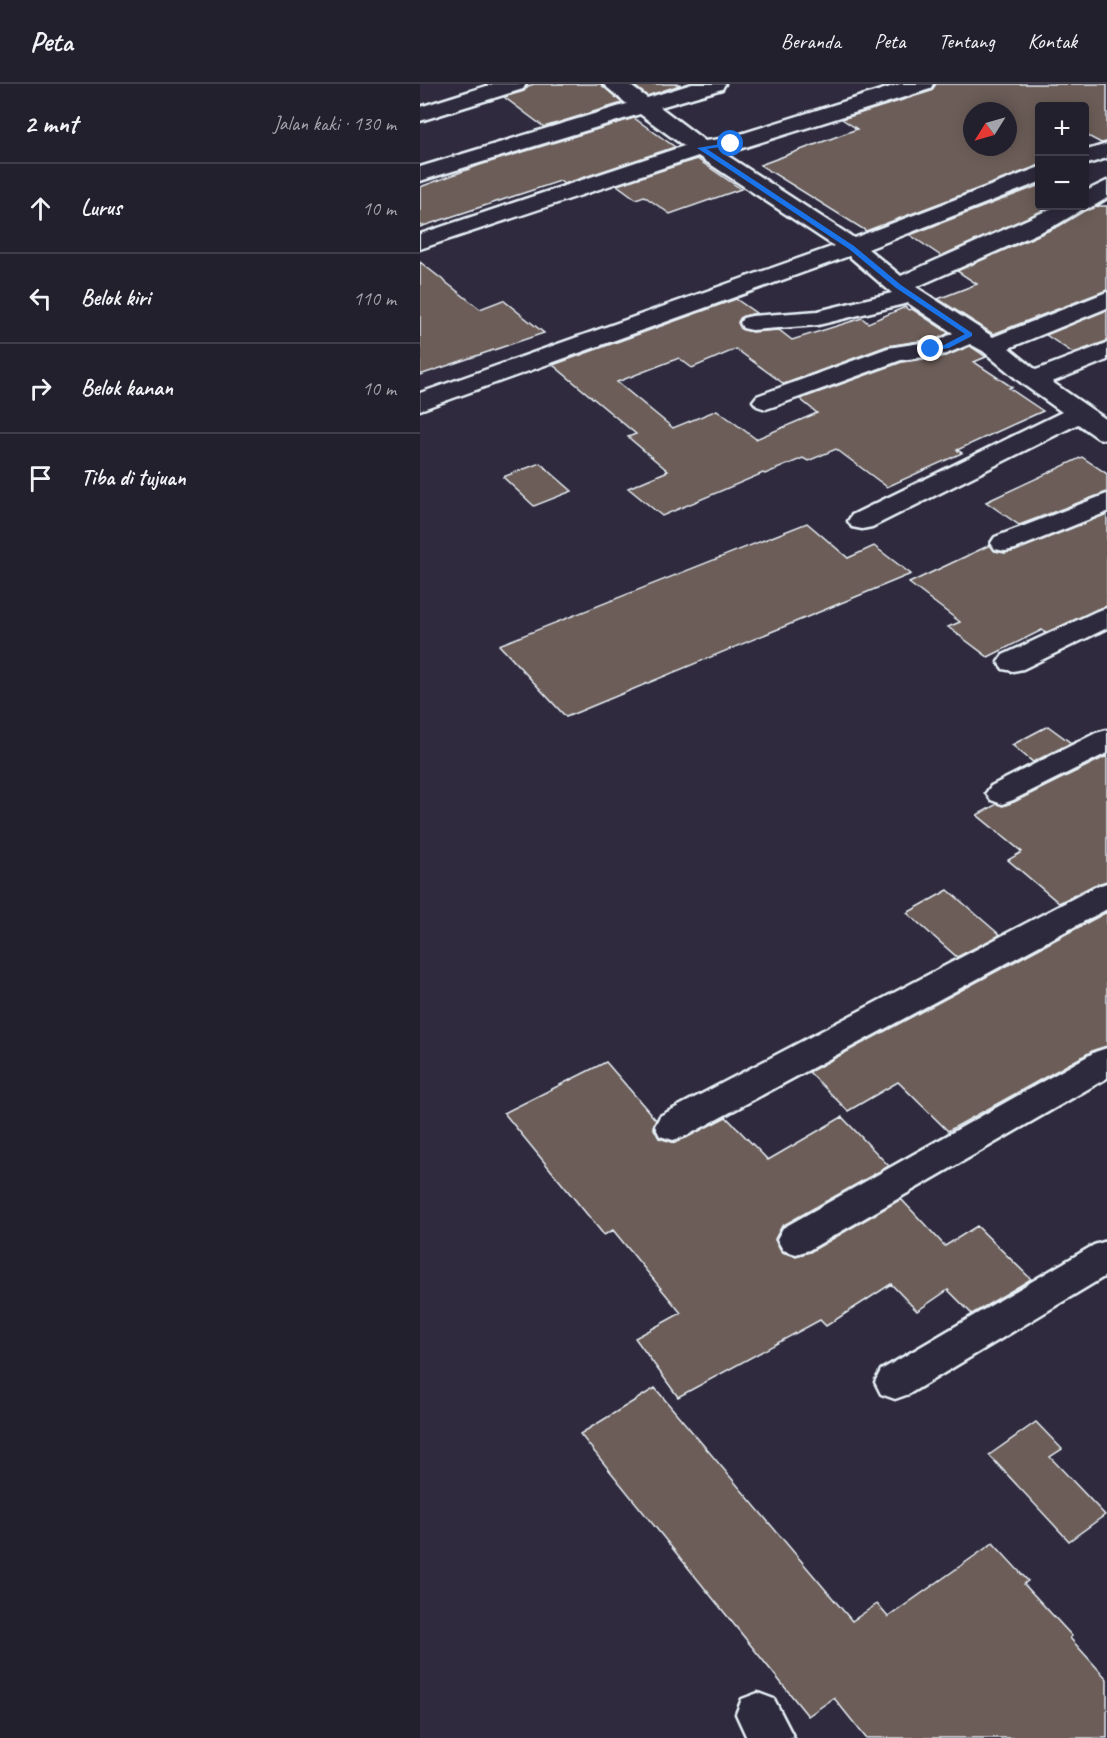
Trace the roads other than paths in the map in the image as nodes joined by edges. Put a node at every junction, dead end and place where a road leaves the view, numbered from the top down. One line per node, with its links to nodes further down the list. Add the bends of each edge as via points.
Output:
1 (515, 84): 6 (street)
2 (614, 84): 5 (street)
3 (714, 84): 5 (street)
4 (921, 84): 7 (street, via 731,144)
5 (644, 105): 7 (street); 10 (street)
6 (420, 114)
7 (700, 148): 15 (street); 16 (street)
8 (1107, 151): 9 (street)
9 (1089, 157)
10 (420, 174)
11 (1035, 176): 16 (street)
12 (1107, 188): 13 (street)
13 (1089, 199)
14 (1066, 210): 17 (street)
15 (420, 242)
16 (852, 248): 17 (street); 24 (street)
17 (905, 291): 19 (street, via 818,318); 20 (street)
18 (1107, 299): 20 (street)
19 (752, 323)
20 (981, 340): 22 (street); 23 (street, via 897,353)
21 (1107, 351): 22 (street)
22 (1033, 380): 25 (street)
23 (766, 400)
24 (420, 402)
25 (1080, 413): 26 (street); 28 (street)
26 (1107, 432)
27 (1107, 502): 29 (street)
28 (862, 521)
29 (1005, 543)
30 (1107, 617): 31 (street)
31 (1013, 662)
32 (1107, 740): 33 (street)
33 (1002, 793)
34 (1107, 895): 36 (street)
35 (1107, 1062): 37 (street)
36 (673, 1126)
37 (796, 1239)
38 (1107, 1256): 39 (street)
39 (895, 1382)

